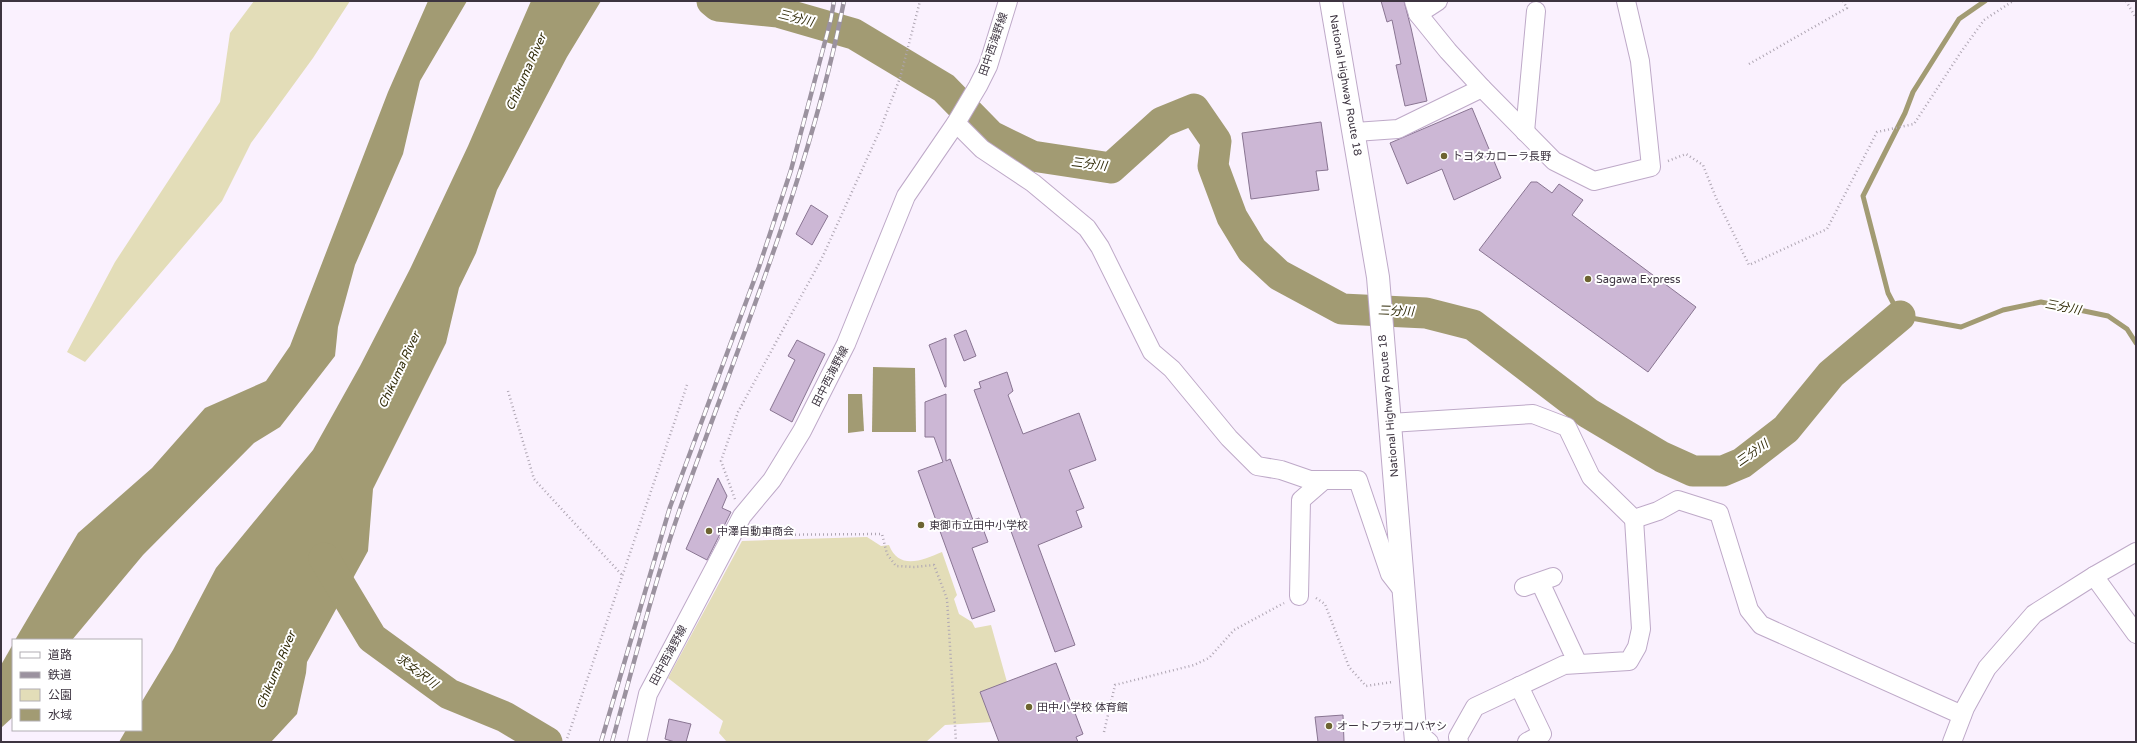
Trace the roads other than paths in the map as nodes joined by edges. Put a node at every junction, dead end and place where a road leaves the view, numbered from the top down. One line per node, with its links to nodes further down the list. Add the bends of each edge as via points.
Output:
1 (1008, 1): 8 (street, 田中西海野線, via 988,66)
2 (1331, 1): 9 (highway, National Highway Route 18)
3 (1438, 1): 5 (street)
4 (1626, 1): 10 (street, via 1640,61 1651,167 1594,181 1554,161)
5 (1416, 8): 7 (street)
6 (1536, 11): 10 (street)
7 (1482, 88): 9 (street, via 1398,129); 10 (street)
8 (956, 123): 12 (street, via 982,149 1033,183 1087,228 1100,247 1152,352 1172,369 1229,438 1258,466 1281,470 1310,480); 24 (street, 田中西海野線, via 906,196 846,344 802,431 772,480 742,516 648,694)
9 (1354, 132): 11 (highway, National Highway Route 18, via 1378,277)
10 (1525, 132)
11 (1390, 424): 13 (street, via 1533,414 1566,427 1591,477); 17 (highway, National Highway Route 18)
12 (1324, 480): 17 (street, via 1358,480 1390,574); 18 (street, via 1301,500)
13 (1634, 519): 20 (street, via 1641,629 1638,647 1629,661); 22 (street, via 1658,511 1678,500 1719,513 1749,610 1761,625)
14 (2136, 552): 15 (street)
15 (2094, 576): 19 (street); 22 (street, via 2034,614 1987,668)
16 (1539, 582): 20 (street)
17 (1404, 592): 23 (highway, National Highway Route 18, via 1410,679)
18 (1298, 596)
19 (2136, 634)
20 (1578, 664): 21 (street, via 1564,665)
21 (1519, 686): 25 (street, via 1475,707 1458,737); 26 (street, via 1542,734)
22 (1962, 715): 27 (street)
23 (1420, 738)
24 (637, 742)
25 (1459, 742)
26 (1527, 742)
27 (1952, 742)

